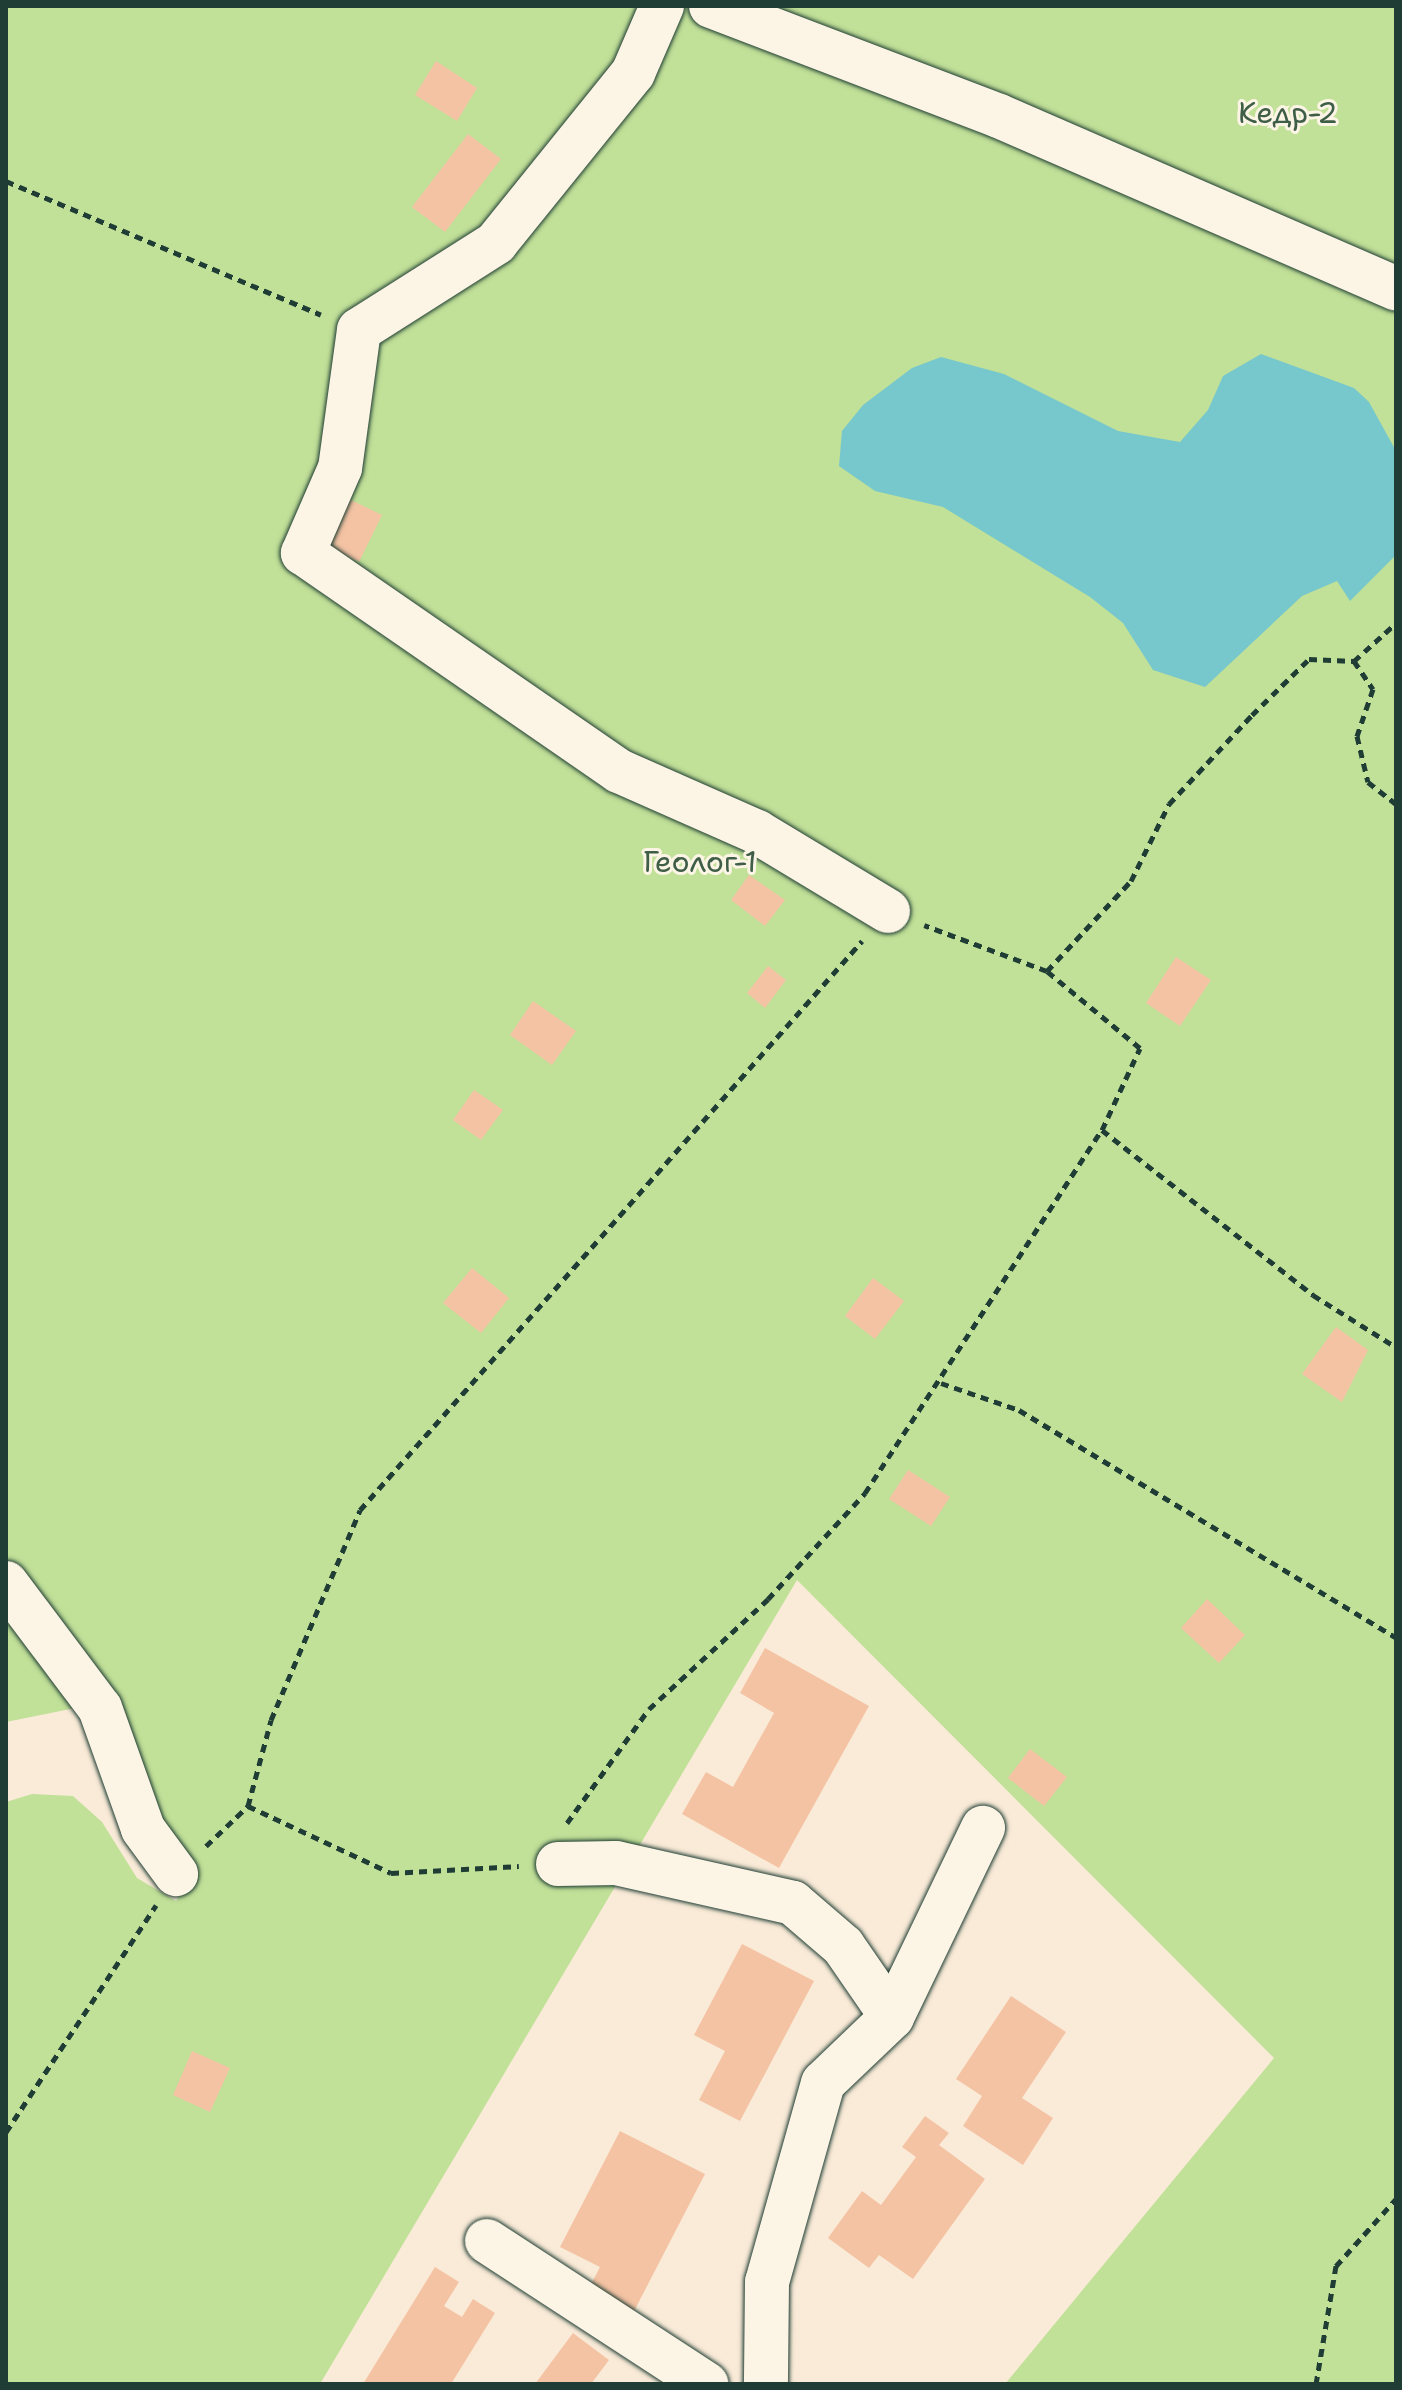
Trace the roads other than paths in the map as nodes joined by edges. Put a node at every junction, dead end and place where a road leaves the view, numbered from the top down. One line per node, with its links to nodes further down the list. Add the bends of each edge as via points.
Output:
1 (662, 6): 4 (street, via 633,73 496,243 359,330 340,468 303,553 619,771 757,832)
2 (711, 6): 3 (street, via 999,116)
3 (1396, 289)
4 (888, 911)
5 (6, 1583): 8 (street, via 100,1708 143,1829)
6 (983, 1828): 9 (street)
7 (558, 1864): 9 (street, via 616,1863 793,1903 843,1946)
8 (176, 1874)
9 (892, 2017): 12 (street, via 823,2083 767,2282)
10 (487, 2241): 11 (street)
11 (706, 2384)
12 (766, 2384)

